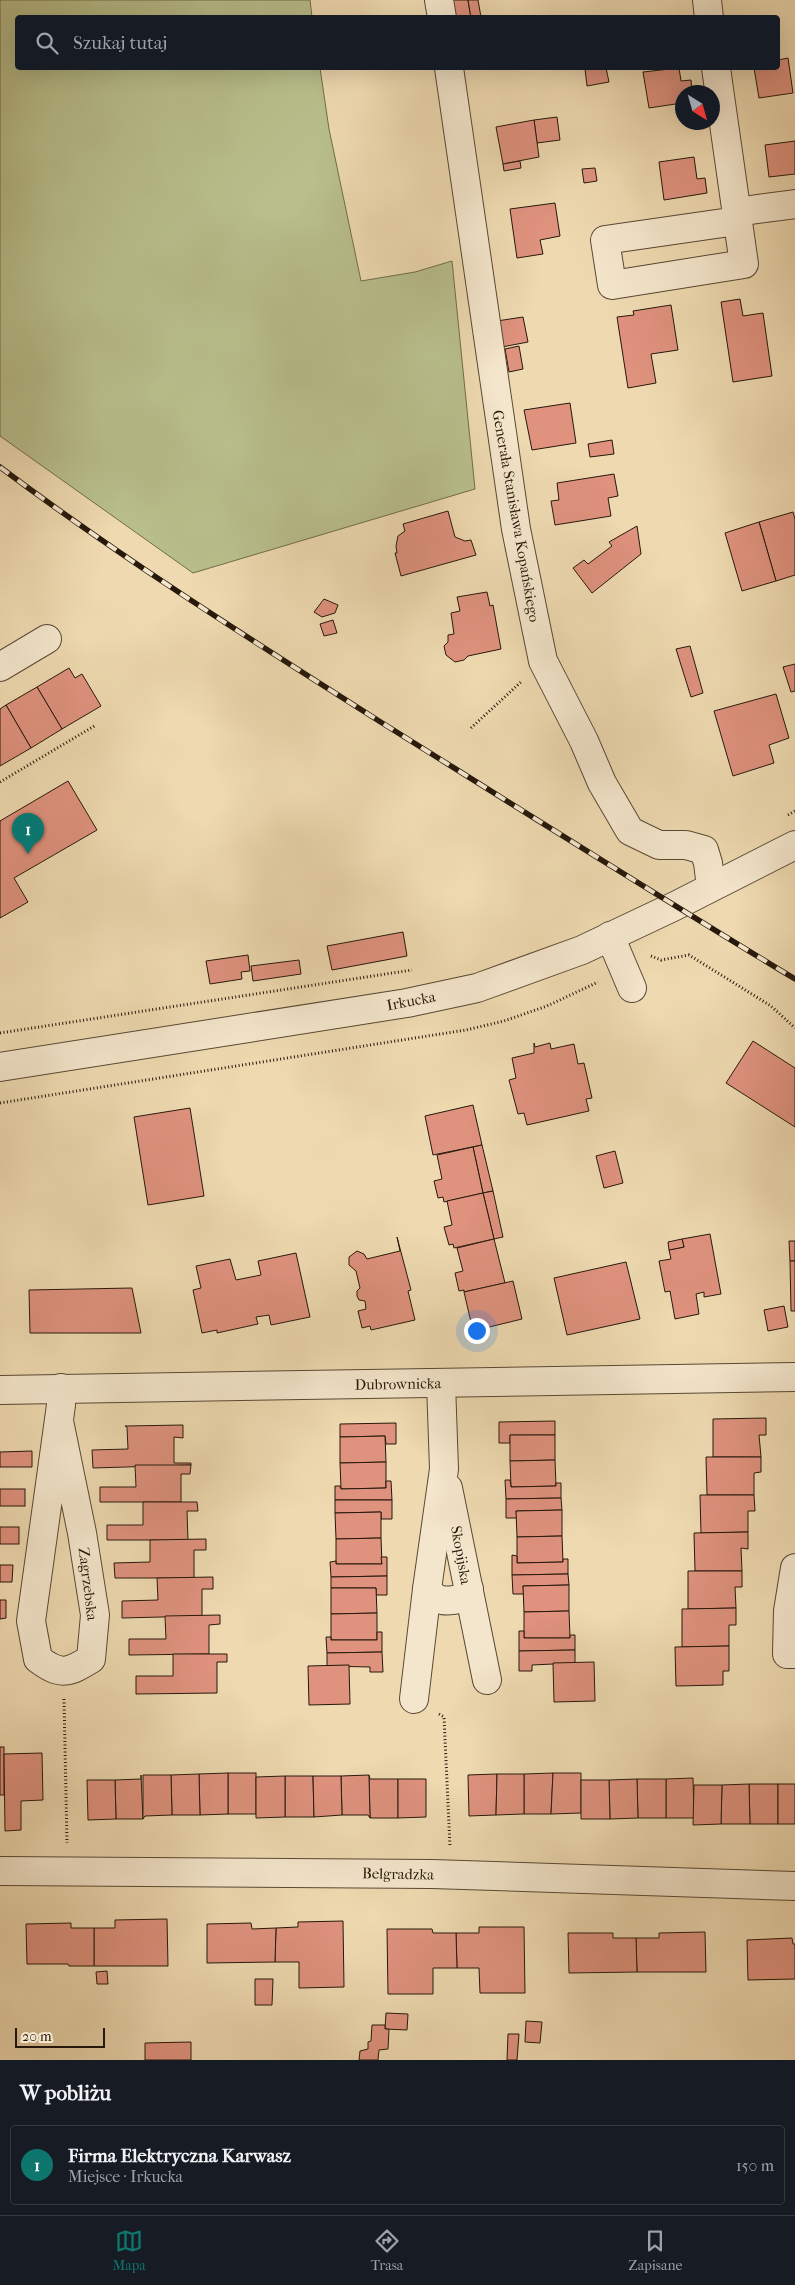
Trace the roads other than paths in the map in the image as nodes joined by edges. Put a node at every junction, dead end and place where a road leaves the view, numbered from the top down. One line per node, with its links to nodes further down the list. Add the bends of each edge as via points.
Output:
1 (439, 0): 3 (street)
2 (707, 0): 4 (street)
3 (442, 15)
4 (709, 15)
5 (448, 70): 12 (street, Generała Stanisława Kopańskiego, via 516,529 543,661 602,783 630,831 659,844 686,845 704,850)
6 (716, 70): 8 (street)
7 (795, 204): 8 (street)
8 (737, 217): 8 (street, via 605,240 612,284 744,264)
9 (47, 639): 10 (street)
10 (0, 666)
11 (795, 845): 12 (street, Irkucka)
12 (711, 888): 13 (street, Irkucka)
13 (610, 936): 14 (street); 15 (street, Irkucka, via 582,950 468,990 407,1003)
14 (632, 988)
15 (0, 1067)
16 (795, 1377): 17 (street, Dubrownicka)
17 (442, 1383): 18 (street, Dubrownicka); 21 (street, Skopijska)
18 (60, 1388): 19 (street, Dubrownicka); 20 (street, Zagrzebska)
19 (0, 1390)
20 (59, 1420): 20 (street, Zagrzebska, via 95,1615 92,1659 72,1671 52,1669 38,1659 31,1621)
21 (444, 1469): 23 (street, Skopijska); 24 (street, Skopijska)
22 (795, 1568): 25 (street, via 788,1611 787,1654)
23 (469, 1589): 24 (street, Skopijska, via 463,1598 449,1602 433,1598); 26 (street)
24 (427, 1590): 27 (street)
25 (795, 1654)
26 (488, 1680)
27 (414, 1699)
28 (0, 1872): 29 (street, Belgradzka, via 451,1875)
29 (795, 1886)

